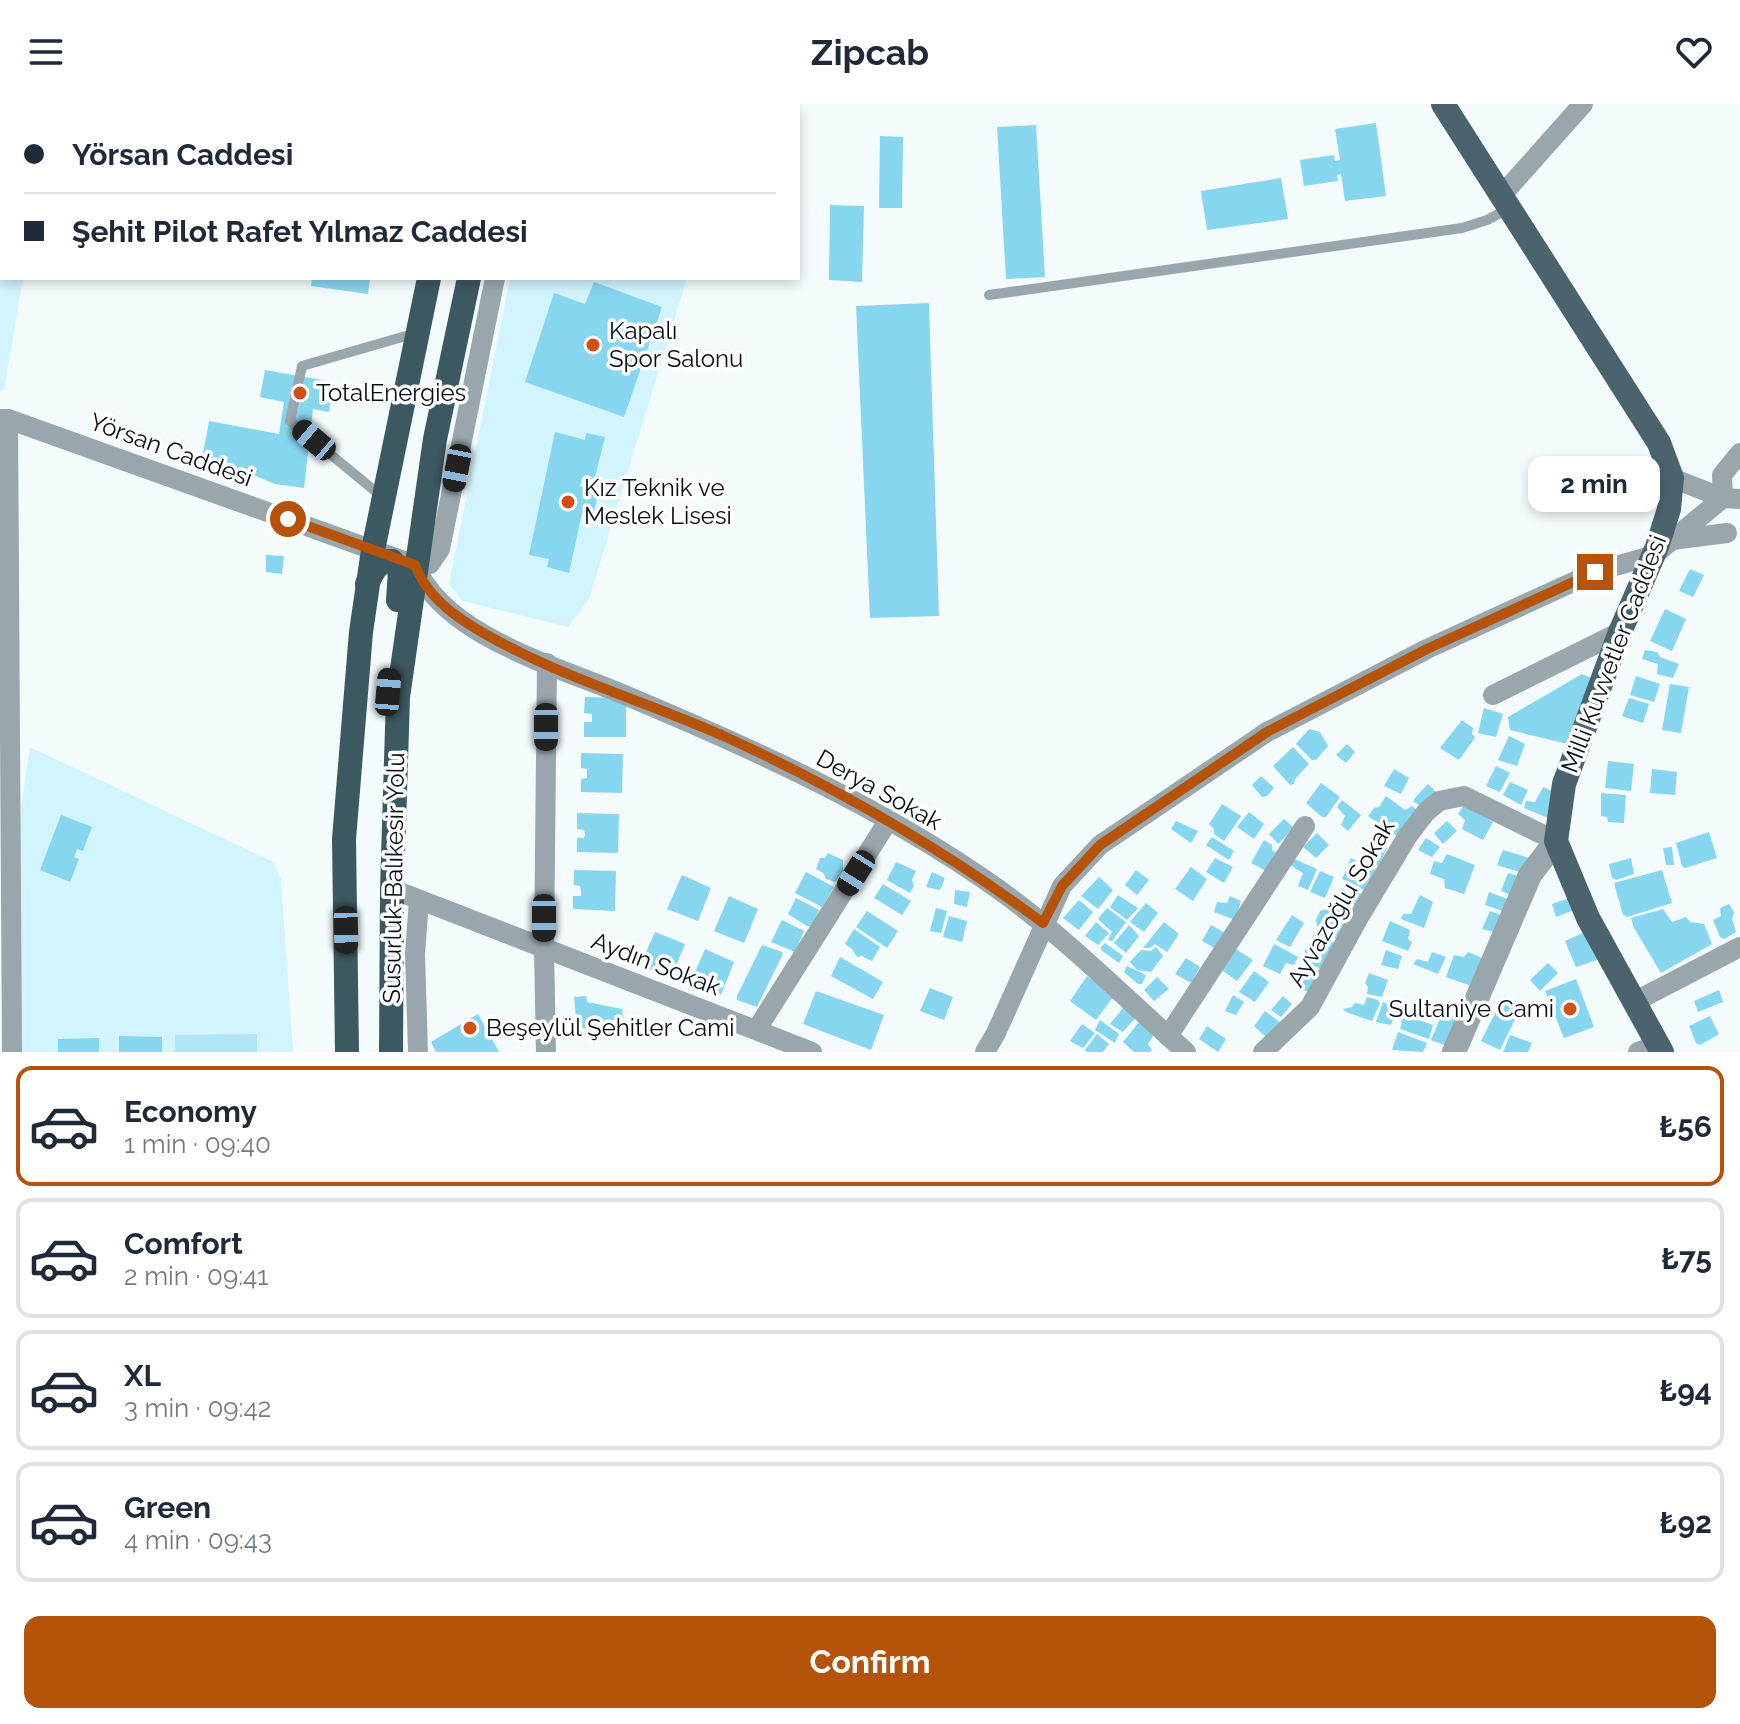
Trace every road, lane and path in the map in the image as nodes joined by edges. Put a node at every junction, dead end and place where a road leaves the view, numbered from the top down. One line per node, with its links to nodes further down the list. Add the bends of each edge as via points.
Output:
1 (1443, 104): 3 (main road, Milli Kuvvetler Caddesi)
2 (1583, 104): 3 (street)
3 (1506, 202): 7 (lane, via 1487,220 1462,228); 11 (main road, Milli Kuvvetler Caddesi, via 1659,443)
4 (429, 280): 8 (highway, Susurluk-Balıkesir Yolu)
5 (469, 280): 18 (highway, Susurluk-Balıkesir Yolu)
6 (495, 280): 16 (street)
7 (989, 295)
8 (418, 333): 12 (highway, Susurluk-Balıkesir Yolu); 12 (lane, via 302,366 290,421)
9 (4, 419): 17 (street, Yörsan Caddesi); 21 (street)
10 (1740, 453): 13 (street, via 1722,475)
11 (1672, 478): 13 (street); 15 (main road, Milli Kuvvetler Caddesi)
12 (384, 498): 17 (highway, Susurluk-Balıkesir Yolu)
13 (1732, 498): 14 (street); 15 (street)
14 (1733, 533): 15 (street)
15 (1663, 547): 22 (main road, Milli Kuvvetler Caddesi); 33 (street, via 1595,572 1427,649 1267,732 1100,845 1062,886)
16 (440, 549): 18 (street, via 430,564); 20 (street)
17 (373, 550): 18 (street, Yörsan Caddesi); 19 (highway, Susurluk-Balıkesir Yolu)
18 (415, 565): 20 (street, Derya Sokak); 26 (highway, Susurluk-Balıkesir Yolu, via 398,697)
19 (367, 585): 26 (highway, via 377,565 397,565 401,580 384,730); 41 (highway, Susurluk-Balıkesir Yolu, via 344,839)
20 (444, 605): 23 (street, Derya Sokak, via 509,647)
21 (4, 620): 25 (street)
22 (1620, 632): 24 (street); 29 (main road, Milli Kuvvetler Caddesi, via 1564,784)
23 (547, 663): 27 (street, Derya Sokak, via 729,739); 35 (street)
24 (1493, 695)
25 (6, 776): 32 (street)
26 (395, 788): 30 (highway, Susurluk-Balıkesir Yolu)
27 (888, 821): 33 (street, Derya Sokak); 37 (street)
28 (1305, 826): 38 (street)
29 (1556, 841): 36 (main road, via 1588,918); 48 (street, Ayvazoğlu Sokak, via 1464,796 1439,801 1407,837 1310,1007); 49 (street, via 1530,875)
30 (392, 889): 31 (street, Aydın Sokak); 42 (highway, Susurluk-Balıkesir Yolu)
31 (419, 900): 35 (street, Aydın Sokak); 43 (street)
32 (6, 919): 40 (street)
33 (1043, 923): 38 (street, Derya Sokak); 46 (street)
34 (1740, 947): 36 (street)
35 (544, 949): 37 (street, Aydın Sokak); 44 (street)
36 (1634, 1002): 39 (main road)
37 (757, 1029): 45 (street, Aydın Sokak)
38 (1168, 1036): 47 (street, Derya Sokak)
39 (1653, 1050)
40 (12, 1052)
41 (347, 1052)
42 (391, 1052)
43 (418, 1052)
44 (546, 1052)
45 (812, 1052)
46 (985, 1052)
47 (1186, 1052)
48 (1263, 1052)
49 (1454, 1052)

